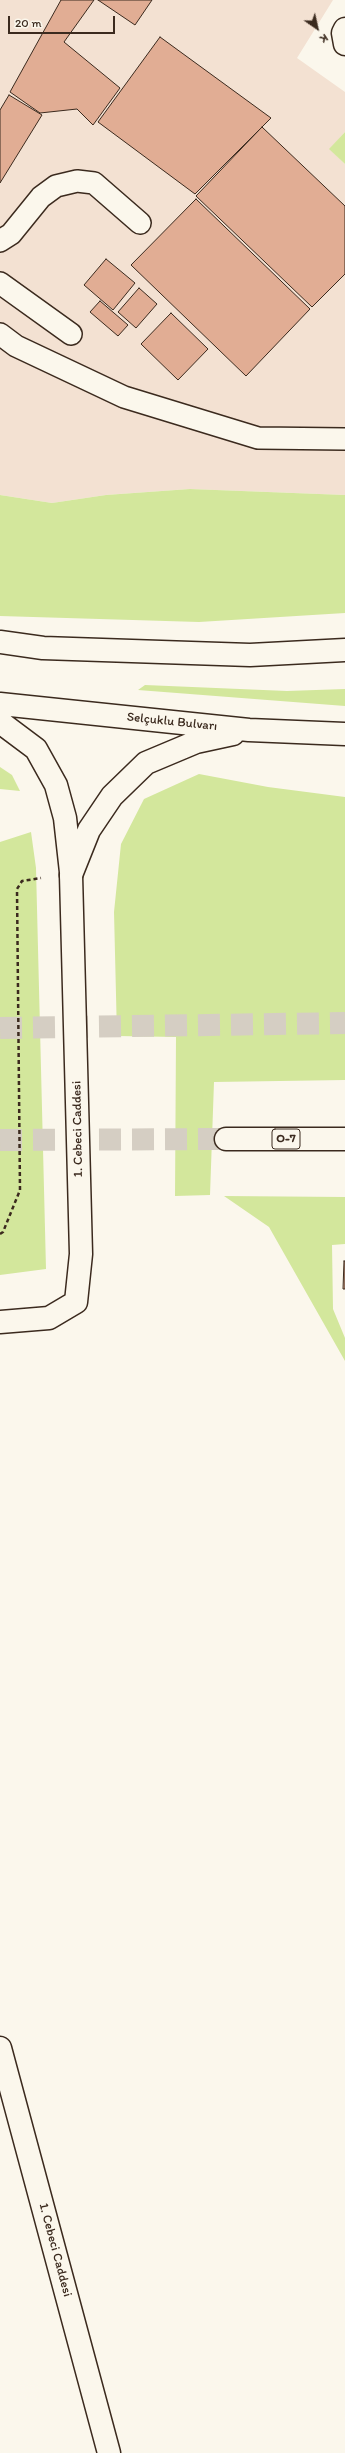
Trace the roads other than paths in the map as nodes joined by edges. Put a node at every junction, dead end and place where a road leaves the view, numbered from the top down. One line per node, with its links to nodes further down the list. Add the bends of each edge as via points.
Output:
1 (345, 29): 2 (main road, via 342,33)
2 (345, 44)
3 (140, 223): 4 (lane, via 94,183 77,181 56,186 41,196 11,234)
4 (0, 241)
5 (0, 283): 7 (lane)
6 (0, 334): 8 (lane, via 16,346 132,399 258,438)
7 (71, 334)
8 (345, 439)
9 (0, 642): 10 (main road, via 43,648 250,655)
10 (345, 650)
11 (0, 704): 13 (main road, Selçuklu Bulvarı)
12 (0, 722): 15 (main road, via 36,749 56,785 65,818)
13 (249, 730): 14 (main road, Selçuklu Bulvarı); 15 (main road, via 196,742 146,763 112,796 100,813 89,830)
14 (345, 734)
15 (71, 875): 18 (main road, 1. Cebeci Caddesi, via 81,1254 76,1302 49,1318)
16 (226, 1139): 17 (main road, O-7)
17 (345, 1139)
18 (0, 1322)
19 (0, 2048): 20 (main road, 1. Cebeci Caddesi)
20 (109, 2453)

